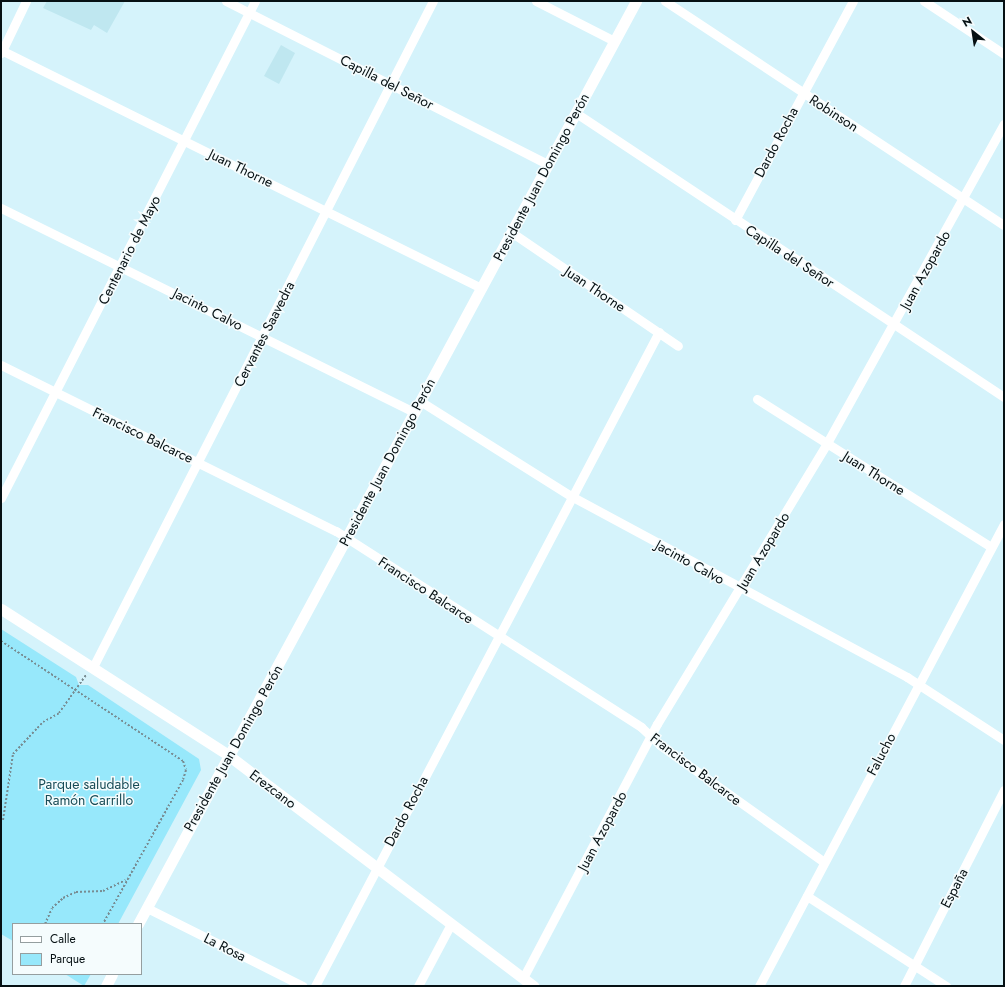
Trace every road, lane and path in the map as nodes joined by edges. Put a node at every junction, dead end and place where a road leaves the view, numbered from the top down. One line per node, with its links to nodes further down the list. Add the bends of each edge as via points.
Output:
1 (26, 1): 12 (street)
2 (226, 1): 10 (street, Capilla del Señor)
3 (255, 1): 10 (street, Centenario de Mayo)
4 (433, 1): 14 (street, Cervantes Saavedra)
5 (536, 1): 11 (street)
6 (636, 1): 11 (street, Presidente Juan Domingo Perón)
7 (665, 1): 15 (street, Robinson)
8 (853, 1): 15 (street, Dardo Rocha)
9 (924, 1): 13 (street)
10 (249, 12): 14 (street, Capilla del Señor); 18 (street, Centenario de Mayo)
11 (614, 41): 16 (street, Presidente Juan Domingo Perón)
12 (1, 51): 18 (street, Juan Thorne)
13 (1004, 54)
14 (391, 84): 19 (street, Capilla del Señor); 22 (street, Cervantes Saavedra)
15 (802, 93): 20 (street, Robinson); 23 (street, Dardo Rocha)
16 (576, 114): 19 (street, Presidente Juan Domingo Perón); 23 (street, Capilla del Señor)
17 (1004, 124): 20 (street, Juan Azopardo)
18 (184, 140): 22 (street, Juan Thorne); 26 (street, Centenario de Mayo)
19 (547, 164): 25 (street, Presidente Juan Domingo Perón)
20 (964, 198): 24 (street, Robinson); 28 (street, Juan Azopardo)
21 (1, 208): 26 (street, Jacinto Calvo)
22 (328, 211): 27 (street, Juan Thorne); 30 (street, Cervantes Saavedra)
23 (735, 220): 28 (street, Capilla del Señor)
24 (1004, 225)
25 (511, 232): 27 (street, Presidente Juan Domingo Perón); 29 (street, Juan Thorne)
26 (121, 265): 30 (street, Jacinto Calvo); 33 (street, Centenario de Mayo)
27 (481, 288): 36 (street, Presidente Juan Domingo Perón)
28 (895, 325): 34 (street, Capilla del Señor); 38 (street, Juan Azopardo)
29 (659, 332): 31 (street, Juan Thorne); 40 (street, Dardo Rocha)
30 (264, 337): 37 (street, Jacinto Calvo); 39 (street, Cervantes Saavedra)
31 (678, 346)
32 (1, 365): 33 (street, Francisco Balcarce)
33 (57, 393): 39 (street, Francisco Balcarce); 41 (street, Centenario de Mayo)
34 (1004, 397)
35 (757, 399): 38 (street, Juan Thorne)
36 (420, 401): 37 (street, Presidente Juan Domingo Perón); 40 (street, Jacinto Calvo)
37 (414, 412): 43 (street, Presidente Juan Domingo Perón)
38 (827, 443): 44 (street, Juan Thorne); 45 (street, Juan Azopardo)
39 (198, 462): 43 (street, Francisco Balcarce); 49 (street, Cervantes Saavedra)
40 (570, 496): 45 (street, Jacinto Calvo); 47 (street, Dardo Rocha)
41 (1, 498)
42 (1004, 524): 44 (street, Falucho)
43 (346, 538): 47 (street, Francisco Balcarce); 55 (street, Presidente Juan Domingo Perón)
44 (991, 547): 50 (street, Falucho)
45 (741, 588): 50 (street, Jacinto Calvo); 53 (street, Juan Azopardo)
46 (1, 609): 49 (street, Erezcano)
47 (497, 637): 53 (street, Francisco Balcarce); 59 (street, Dardo Rocha)
48 (1, 641): 52 (path)
49 (93, 667): 55 (street, Erezcano)
50 (917, 684): 54 (street, Jacinto Calvo); 58 (street, Falucho)
51 (79, 685): 52 (path)
52 (76, 690): 57 (path, via 59,713 43,722 13,754); 60 (path, via 173,753 183,761 186,770)
53 (651, 737): 58 (street, Francisco Balcarce); 69 (street, Juan Azopardo)
54 (1004, 740)
55 (228, 755): 59 (street, Erezcano); 62 (street, Presidente Juan Domingo Perón)
56 (1004, 790): 67 (street, España)
57 (3, 820)
58 (824, 862): 61 (street, Falucho)
59 (376, 868): 66 (street, Erezcano); 72 (street, Dardo Rocha)
60 (127, 880): 63 (path, via 103,891 76,892 63,898 52,908); 64 (path)
61 (807, 896): 67 (street); 75 (street, Falucho)
62 (147, 908): 65 (street, Presidente Juan Domingo Perón); 71 (street, La Rosa)
63 (45, 923)
64 (103, 923)
65 (139, 923)
66 (451, 924): 69 (street, Erezcano); 73 (street)
67 (914, 966): 76 (street, España); 77 (street)
68 (112, 975): 70 (street)
69 (523, 978): 74 (street, Erezcano)
70 (106, 986)
71 (303, 986)
72 (315, 986)
73 (418, 986)
74 (533, 986)
75 (759, 986)
76 (904, 986)
77 (946, 986)

